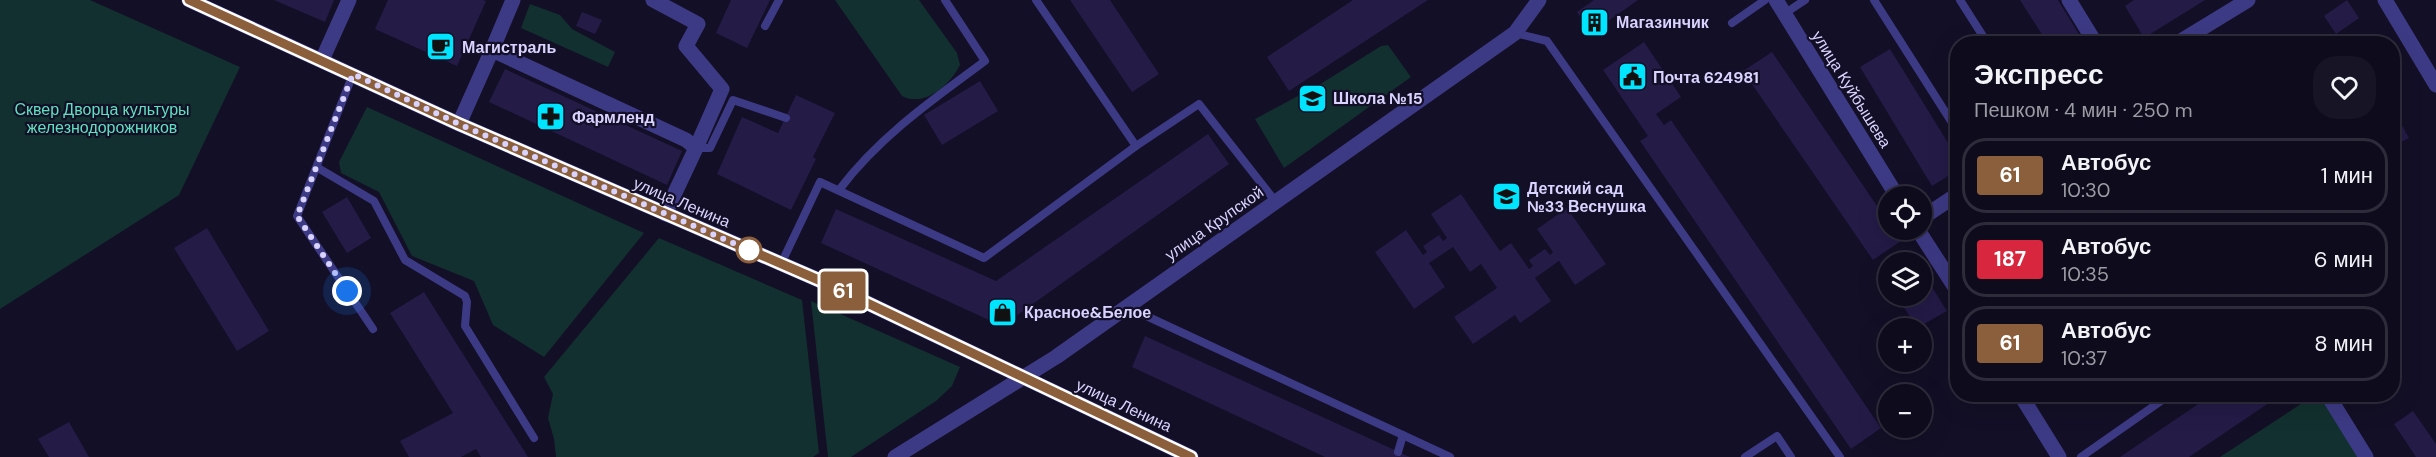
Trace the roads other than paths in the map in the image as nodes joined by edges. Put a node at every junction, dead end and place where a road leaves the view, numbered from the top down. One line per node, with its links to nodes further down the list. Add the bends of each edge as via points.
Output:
1 (189, 0): 25 (street, улица Ленина)
2 (349, 0): 25 (street)
3 (513, 0): 24 (street)
4 (653, 0): 32 (street, via 698,24 686,46 722,89)
5 (779, 0): 19 (lane)
6 (945, 0): 35 (lane, via 985,61 895,129 857,165)
7 (1036, 0): 31 (lane)
8 (1539, 0): 20 (street, улица Крупской)
9 (1765, 0): 18 (lane)
10 (1776, 0): 17 (street, улица Куйбышева)
11 (1805, 0): 17 (lane)
12 (1874, 0): 29 (lane)
13 (1960, 0): 21 (lane)
14 (2069, 0): 22 (street)
15 (2248, 0): 23 (street)
16 (2385, 0): 27 (street)
17 (1784, 14): 34 (street, улица Куйбышева)
18 (1732, 23)
19 (765, 26)
20 (1515, 33): 37 (street, улица Крупской); 57 (lane, via 1547,41)
21 (1983, 36)
22 (2091, 36)
23 (2189, 36)
24 (492, 50): 30 (street); 32 (street)
25 (322, 60): 26 (street, улица Ленина)
26 (353, 74): 30 (street, улица Ленина); 33 (lane)
27 (2436, 85)
28 (786, 118): 32 (lane, via 733,100 710,148)
29 (1950, 119)
30 (459, 124): 39 (street, улица Ленина)
31 (1136, 146): 35 (lane, via 984,258); 37 (lane, via 1199,104)
32 (696, 148): 39 (street)
33 (318, 168): 44 (lane, via 297,216); 50 (lane, via 374,201 405,260 465,296 465,326)
34 (1891, 186)
35 (839, 190): 41 (lane, via 820,182)
36 (1950, 199): 38 (street)
37 (1276, 201): 43 (street, улица Крупской)
38 (1932, 211)
39 (665, 214): 41 (street, улица Ленина)
40 (1924, 240): 42 (street)
41 (781, 264): 45 (street, улица Ленина)
42 (1950, 280)
43 (1127, 307): 45 (street, улица Крупской); 49 (lane)
44 (373, 329)
45 (1022, 377): 52 (street, улица Крупской); 53 (street, улица Ленина)
46 (2025, 402): 58 (street)
47 (2159, 402): 59 (lane)
48 (2332, 402): 60 (street)
49 (1404, 435): 51 (lane); 54 (lane)
50 (534, 438)
51 (1398, 452)
52 (895, 457)
53 (1191, 457)
54 (1450, 457)
55 (1745, 457): 56 (lane, via 1777,436)
56 (1791, 457)
57 (1840, 457)
58 (2059, 457)
59 (2080, 457)
60 (2366, 457)

